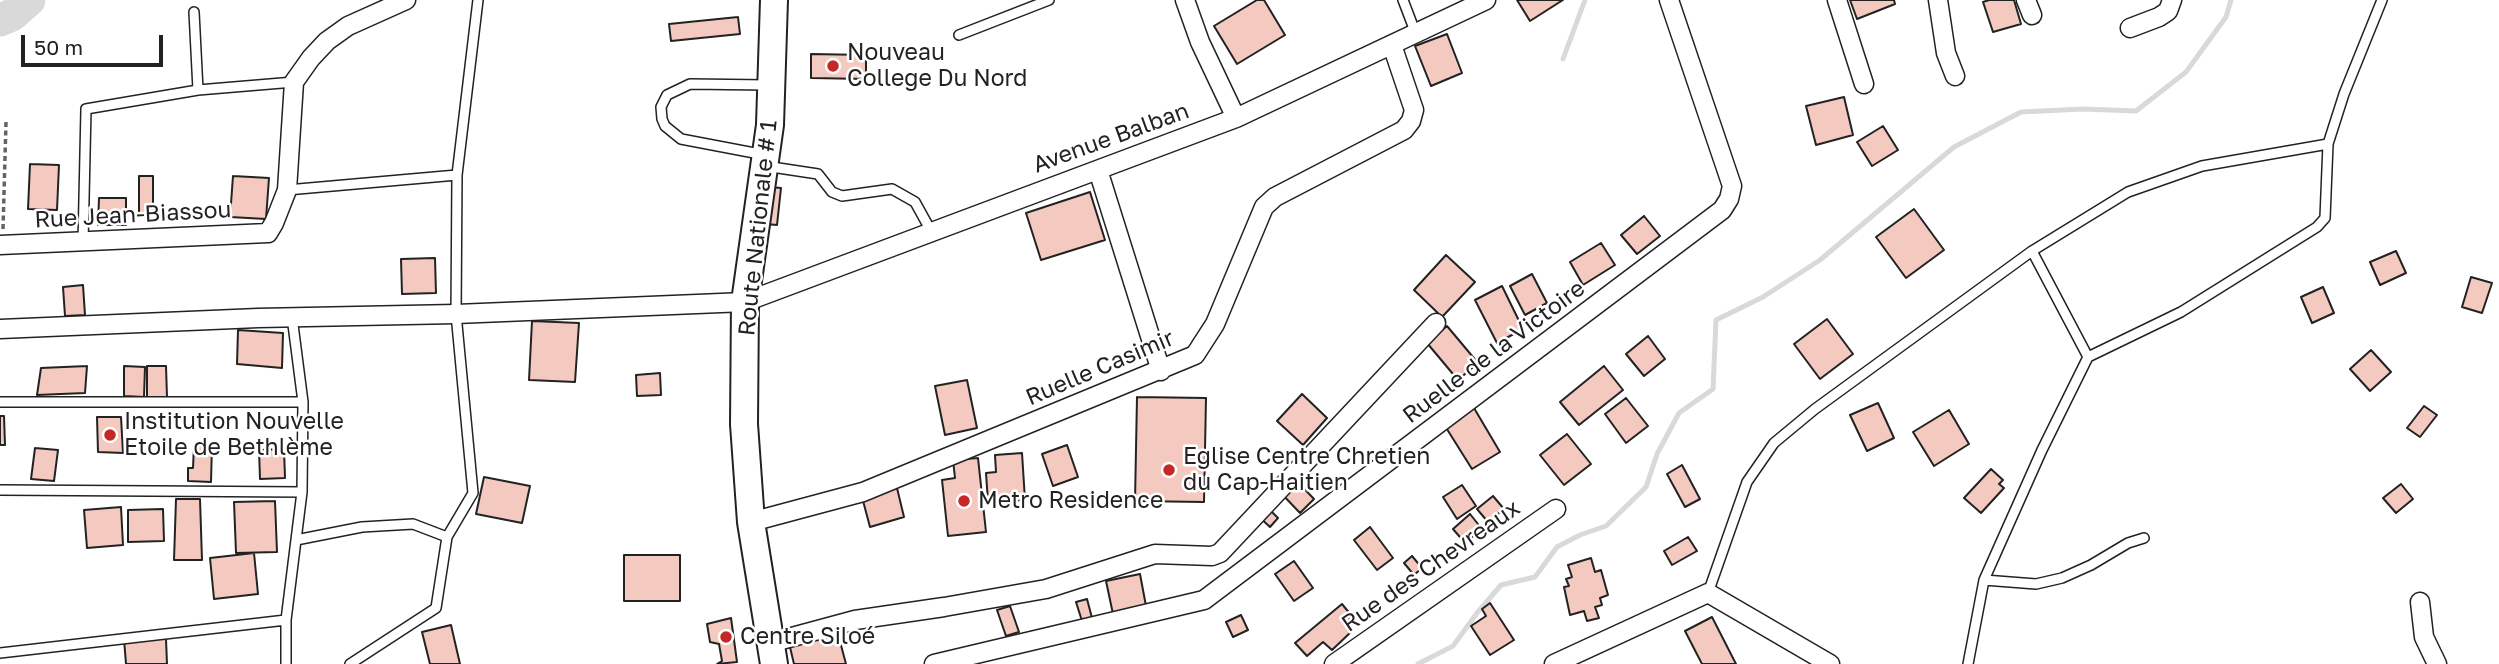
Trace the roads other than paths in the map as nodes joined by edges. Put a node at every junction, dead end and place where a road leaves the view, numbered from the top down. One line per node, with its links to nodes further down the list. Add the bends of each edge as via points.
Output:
1 (406, 0): 19 (street, via 348,26 327,41)
2 (478, 0): 27 (lane)
3 (774, 0): 21 (main road, Route Nationale # 1)
4 (1049, 0): 16 (lane)
5 (1185, 0): 23 (street)
6 (1403, 0): 15 (lane)
7 (1486, 0): 15 (street, Avenue Balban)
8 (1669, 0): 57 (street, Ruelle de la Victoire, via 1732,186 1722,210 1204,600)
9 (1837, 0): 20 (street)
10 (1938, 0): 18 (street, via 1946,53)
11 (2172, 0): 14 (street, via 2168,11)
12 (2382, 0): 24 (lane)
13 (194, 12): 22 (lane)
14 (2130, 28)
15 (1416, 34): 17 (street, Avenue Balban)
16 (959, 35)
17 (1392, 45): 23 (street, Avenue Balban); 39 (street, Ruelle Casimir, via 1414,110 1411,121 1404,130 1275,197 1264,208 1206,340 1195,355)
18 (1955, 76)
19 (294, 82): 22 (lane); 28 (street)
20 (1864, 84)
21 (771, 85): 25 (main road, Route Nationale # 1); 25 (lane, via 690,84 667,95 661,107 665,126 681,139)
22 (198, 90): 30 (lane, via 86,109)
23 (1236, 118): 26 (street, Avenue Balban)
24 (2328, 144): 32 (lane, via 2202,166 2128,192); 38 (lane, via 2327,205 2325,218 2317,227 2181,312)
25 (766, 161): 29 (lane, via 818,174 842,197 892,189 915,202); 33 (main road, Route Nationale # 1)
26 (1098, 170): 29 (street, Avenue Balban); 39 (street)
27 (457, 175): 28 (lane); 34 (lane)
28 (287, 190): 30 (street, Rue Jean-Biassou, via 268,233)
29 (932, 231): 33 (street, Avenue Balban)
30 (83, 243): 31 (street, Rue Jean-Biassou)
31 (1, 245)
32 (2032, 251): 38 (lane); 50 (lane, via 1774,443 1747,482)
33 (745, 302): 34 (street, Avenue Balban); 45 (main road, Route Nationale # 1, via 744,424)
34 (456, 314): 35 (street, Avenue Balban); 46 (lane, via 473,493)
35 (292, 317): 37 (street, Avenue Balban); 41 (lane)
36 (1436, 323): 54 (street, via 1220,553 1155,554 1046,589 855,620)
37 (0, 329)
38 (2088, 357): 49 (lane)
39 (1161, 371): 45 (street, Ruelle Casimir, via 863,492)
40 (0, 402): 41 (lane)
41 (303, 402): 43 (lane)
42 (0, 490): 43 (lane)
43 (302, 492): 48 (lane)
44 (1556, 509): 58 (street, Rue des Chevreaux)
45 (751, 523): 54 (main road, Route Nationale # 1)
46 (447, 537): 48 (lane, via 412,524 362,527); 56 (lane, via 436,608)
47 (2144, 538): 49 (lane, via 2062,578 2036,584)
48 (296, 540): 52 (lane)
49 (1984, 580): 61 (lane)
50 (1708, 593): 59 (street); 60 (street)
51 (2420, 603): 62 (street, via 2424,638)
52 (286, 620): 53 (lane); 55 (lane)
53 (0, 653)
54 (772, 653)
55 (286, 664)
56 (350, 664)
57 (934, 664)
58 (1334, 664)
59 (1554, 664)
60 (1830, 664)
61 (1968, 664)
62 (2437, 664)

